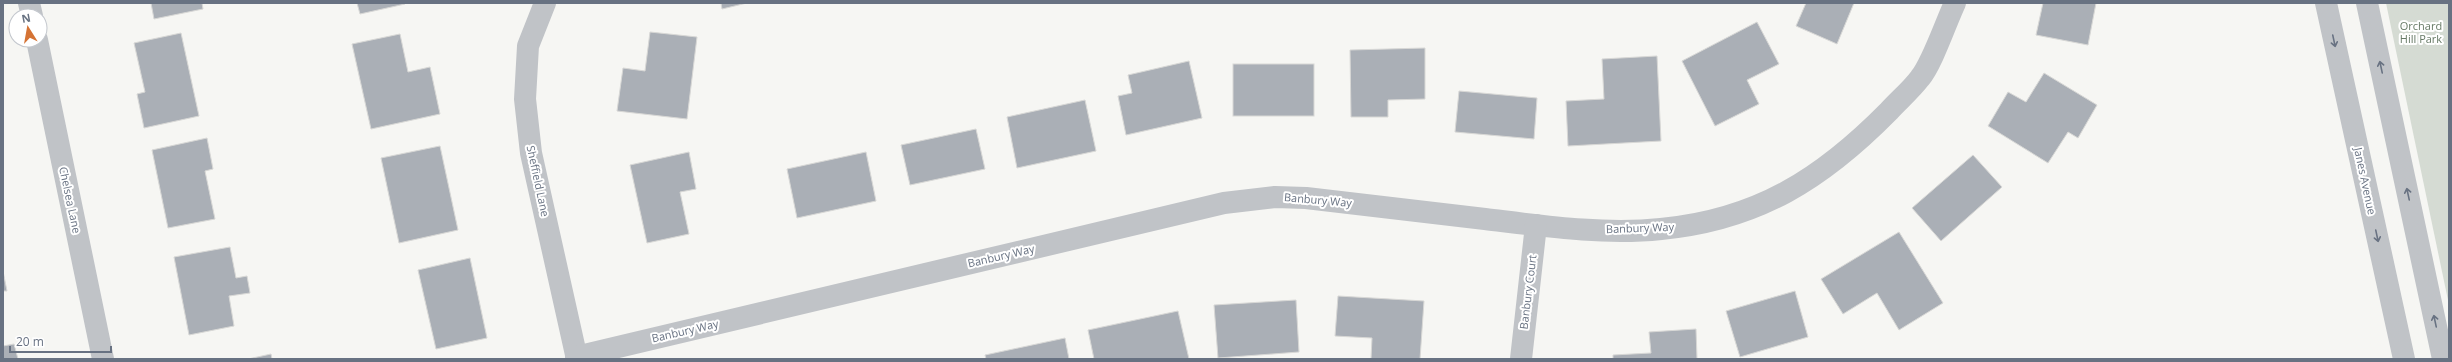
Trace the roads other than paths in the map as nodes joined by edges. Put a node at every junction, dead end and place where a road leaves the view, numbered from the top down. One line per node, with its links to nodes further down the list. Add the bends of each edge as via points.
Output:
1 (545, 3): 7 (street, Sheffield Lane, via 528,46 525,99 531,153)
2 (1955, 3): 6 (street, Banbury Way, via 1922,77 1860,140 1822,171 1791,190 1746,211 1704,223 1661,229 1618,231)
3 (2326, 3): 10 (street, Janes Avenue, one-way to 10)
4 (2367, 3): 11 (street, one-way to 4)
5 (39, 48): 8 (street, Chelsea Lane)
6 (1536, 225): 7 (street, Banbury Way, via 1306,198 1275,197 1224,203); 9 (street, Banbury Court)
7 (576, 358)
8 (103, 359)
9 (1521, 359)
10 (2404, 359)
11 (2443, 359)

